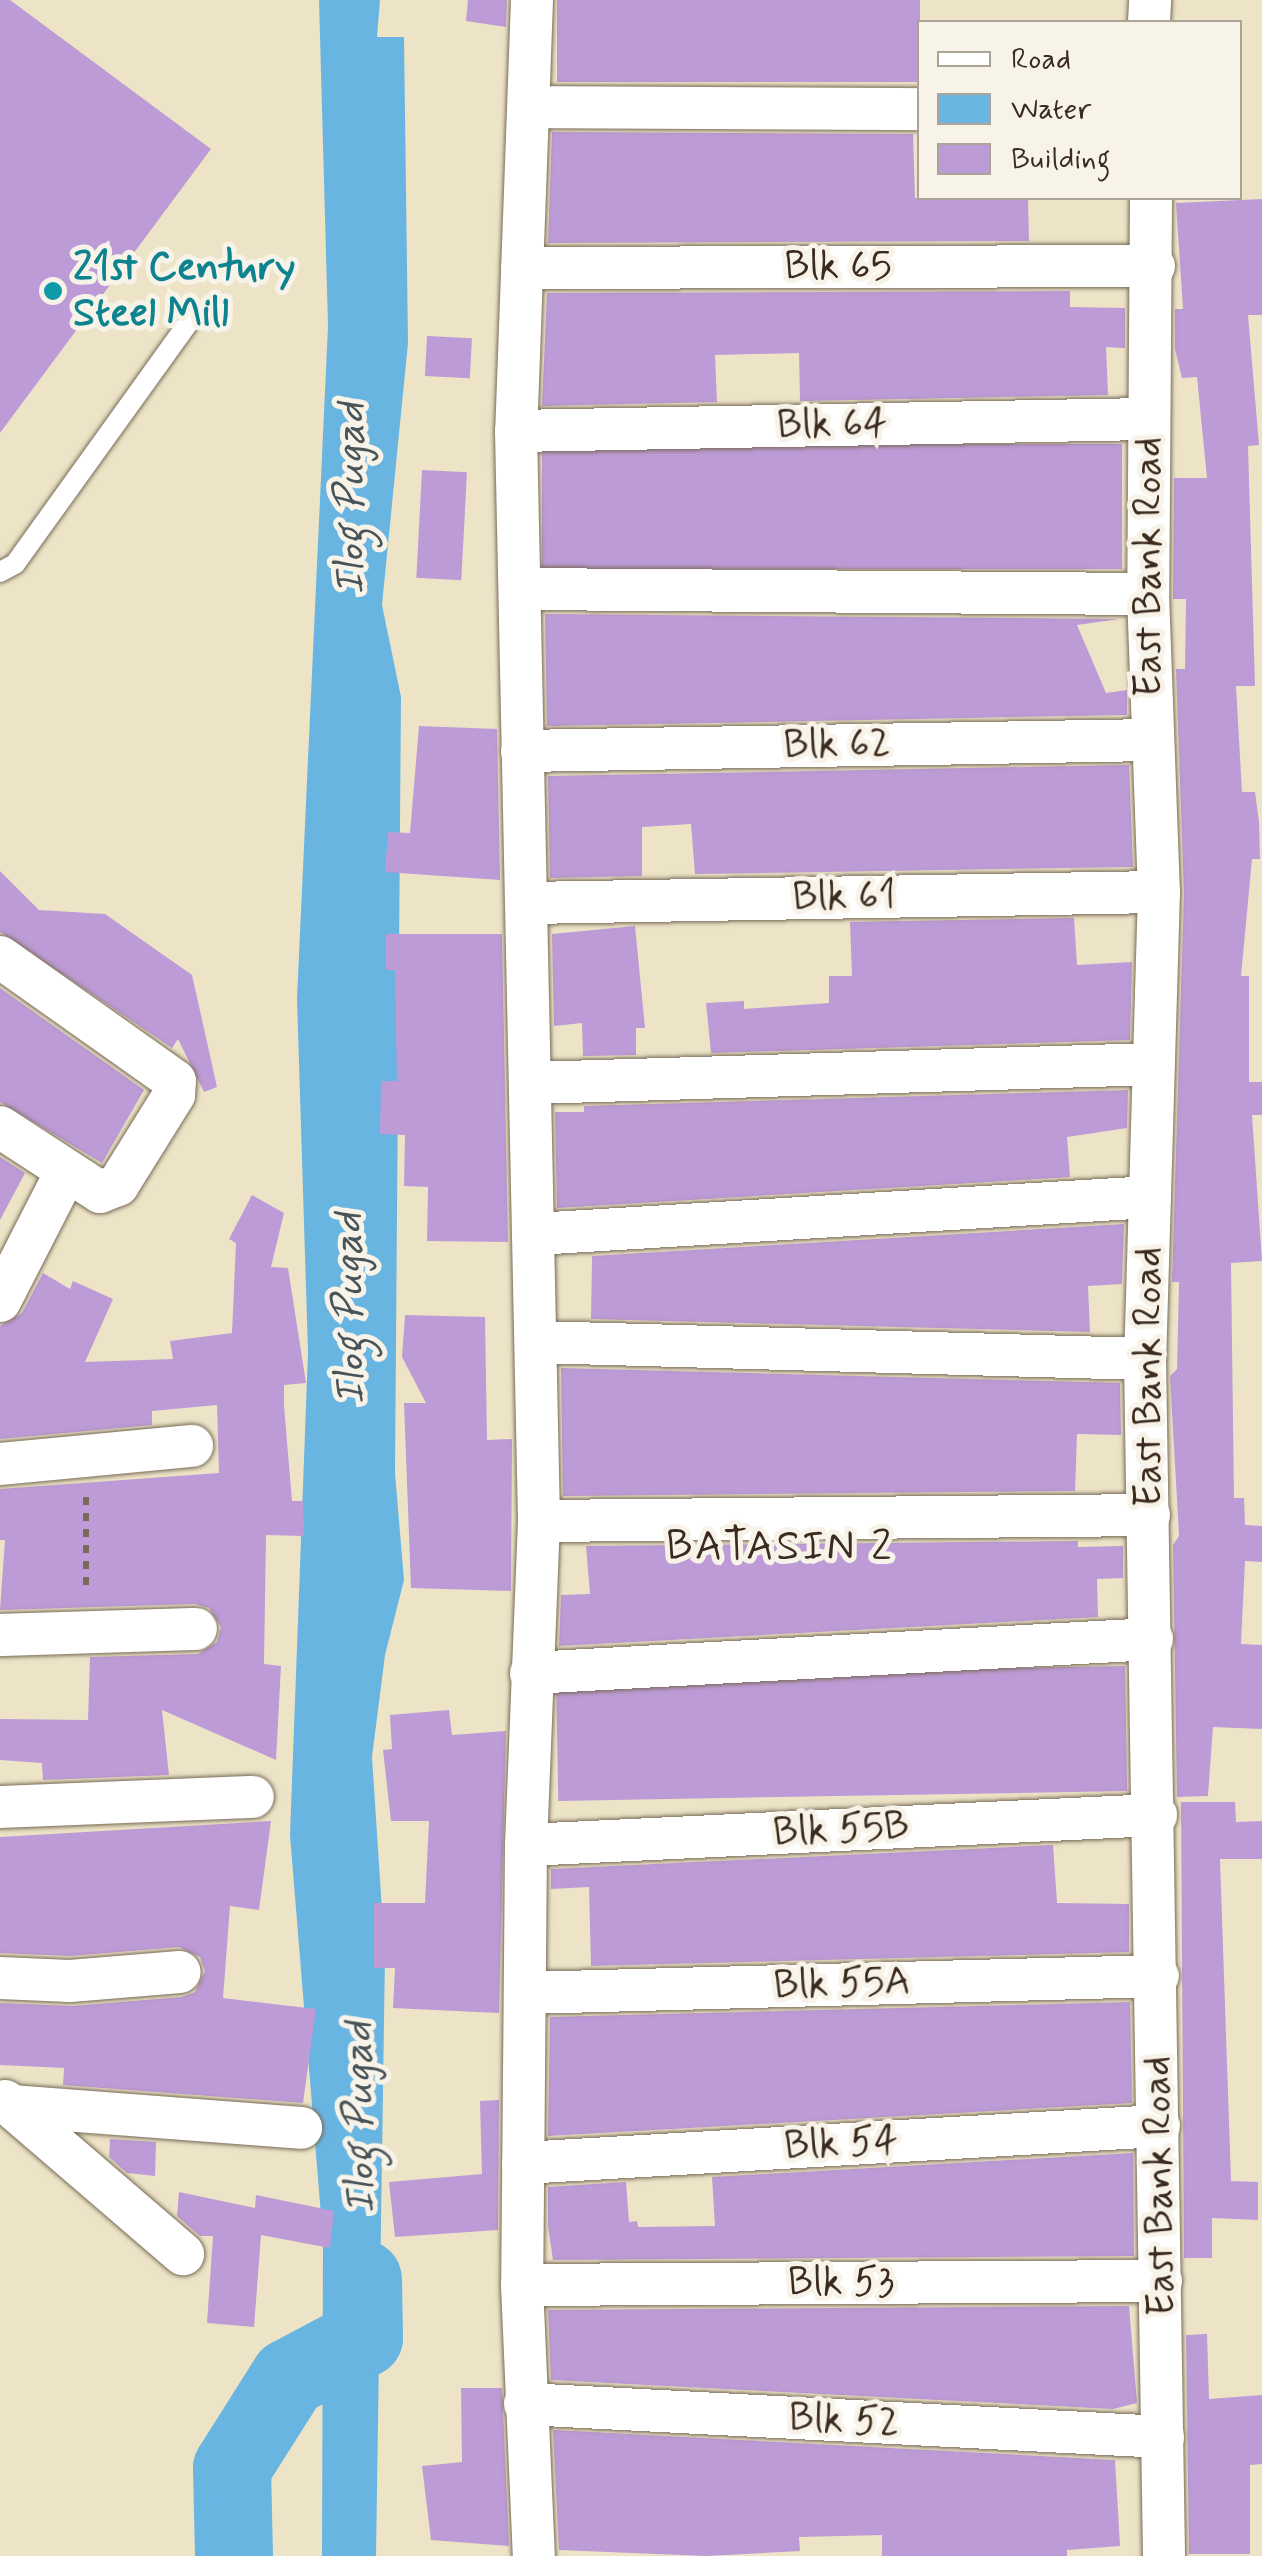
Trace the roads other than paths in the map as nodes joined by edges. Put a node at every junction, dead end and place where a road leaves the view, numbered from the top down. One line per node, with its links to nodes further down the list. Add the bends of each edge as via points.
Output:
1 (532, 0): 2 (street)
2 (532, 108): 3 (street); 6 (street)
3 (917, 109)
4 (1151, 200): 5 (street, East Bank Road)
5 (1154, 266): 6 (street, Blk 65); 8 (street, East Bank Road)
6 (522, 268): 9 (street)
7 (188, 323): 10 (lane, via 15,564)
8 (1148, 420): 9 (street, Blk 64); 12 (street, East Bank Road)
9 (516, 431): 11 (street)
10 (0, 572)
11 (524, 589): 12 (street); 14 (street)
12 (1148, 594): 13 (street, East Bank Road)
13 (1151, 740): 14 (street, Blk 62); 15 (street, East Bank Road)
14 (522, 751): 16 (street)
15 (1159, 892): 16 (street, Blk 61); 18 (street, East Bank Road)
16 (528, 903): 19 (street)
17 (0, 956): 21 (street, via 175,1081 174,1095 118,1186 100,1192)
18 (1154, 1064): 19 (street); 22 (street, East Bank Road)
19 (533, 1084): 23 (street)
20 (0, 1127): 21 (street)
21 (65, 1174): 24 (street)
22 (1150, 1197): 23 (street); 27 (street, East Bank Road)
23 (535, 1234): 26 (street)
24 (10, 1252): 25 (street)
25 (0, 1301)
26 (536, 1342): 27 (street); 31 (street)
27 (1145, 1359): 30 (street, East Bank Road)
28 (192, 1446): 29 (street)
29 (0, 1464)
30 (1149, 1514): 31 (street); 34 (street, East Bank Road)
31 (539, 1521): 35 (street)
32 (196, 1629): 33 (street)
33 (0, 1635)
34 (1152, 1639): 35 (street); 38 (street, East Bank Road)
35 (531, 1673): 39 (street)
36 (253, 1796): 37 (street)
37 (0, 1808)
38 (1156, 1815): 39 (street, Blk 55B); 41 (street, East Bank Road)
39 (526, 1845): 43 (street)
40 (180, 1972): 42 (street, via 70,1981)
41 (1158, 1976): 43 (street, Blk 55A); 45 (street, East Bank Road)
42 (0, 1978)
43 (526, 1993): 47 (street)
44 (6, 2102): 46 (street); 48 (street)
45 (1159, 2126): 47 (street, Blk 54); 49 (street, East Bank Road)
46 (301, 2128)
47 (523, 2163): 50 (street)
48 (183, 2254)
49 (1161, 2281): 50 (street, Blk 53); 52 (street, East Bank Road)
50 (522, 2285): 51 (street)
51 (524, 2404): 52 (street, Blk 52); 53 (street)
52 (1163, 2437): 54 (street, East Bank Road)
53 (534, 2556)
54 (1164, 2556)

